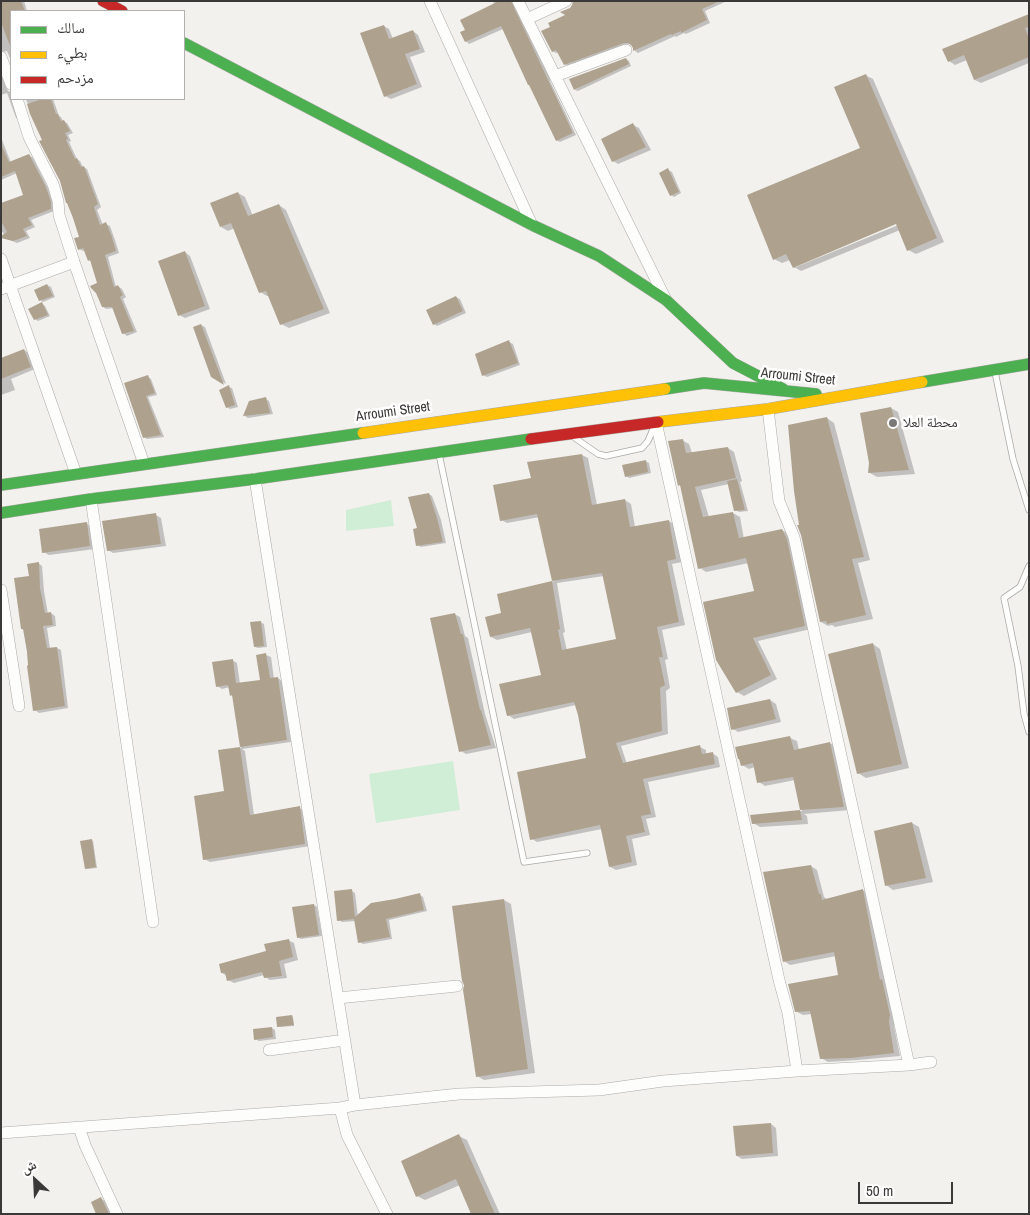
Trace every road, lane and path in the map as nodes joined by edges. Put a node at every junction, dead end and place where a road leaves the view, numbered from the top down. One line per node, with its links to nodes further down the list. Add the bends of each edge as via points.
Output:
1 (103, 1): 5 (main road)
2 (430, 1): 13 (street)
3 (518, 1): 6 (street)
4 (566, 1): 6 (street)
5 (120, 10)
6 (527, 19): 10 (street)
7 (185, 44): 13 (main road)
8 (626, 50): 10 (street)
9 (1, 57): 11 (street)
10 (555, 76): 17 (street)
11 (10, 81)
12 (17, 100): 15 (street, via 29,137 53,184)
13 (532, 225): 17 (main road, via 599,256)
14 (1, 259): 16 (street)
15 (74, 262): 16 (street); 26 (street)
16 (6, 288): 28 (street)
17 (666, 300): 20 (main road, via 733,363)
18 (1029, 364): 19 (main road)
19 (994, 370): 21 (main road); 32 (lane, via 1013,459)
20 (787, 391): 21 (main road, Arroumi Street); 26 (main road, Arroumi Street, via 704,383)
21 (842, 397): 22 (main road, Arroumi Street)
22 (768, 409): 23 (main road, Arroumi Street); 45 (street, via 779,501 794,537)
23 (656, 422): 24 (main road, Arroumi Street); 24 (lane, via 642,448 606,456); 46 (street, via 788,1014)
24 (569, 434): 25 (main road, Arroumi Street)
25 (438, 452): 29 (main road, Arroumi Street); 38 (lane, via 524,862)
26 (144, 464): 28 (main road, Arroumi Street)
27 (1, 471): 30 (street)
28 (76, 474): 30 (main road, Arroumi Street)
29 (255, 479): 31 (main road, Arroumi Street); 41 (street)
30 (4, 485)
31 (91, 499): 33 (main road, Arroumi Street); 39 (street)
32 (1029, 510)
33 (1, 513)
34 (1029, 566): 37 (lane, via 1020,587 1004,598)
35 (1, 590): 36 (street)
36 (19, 706)
37 (1029, 732)
38 (587, 853)
39 (153, 922)
40 (457, 986): 41 (street)
41 (338, 998): 42 (street)
42 (345, 1040): 43 (street); 47 (street)
43 (269, 1050)
44 (932, 1062): 45 (street)
45 (909, 1065): 46 (street)
46 (797, 1071): 47 (street, via 663,1081 599,1090 459,1094)
47 (355, 1105): 48 (street)
48 (340, 1108): 49 (street); 52 (street, via 348,1135)
49 (79, 1127): 50 (street); 51 (street)
50 (1, 1133)
51 (118, 1214)
52 (387, 1214)

